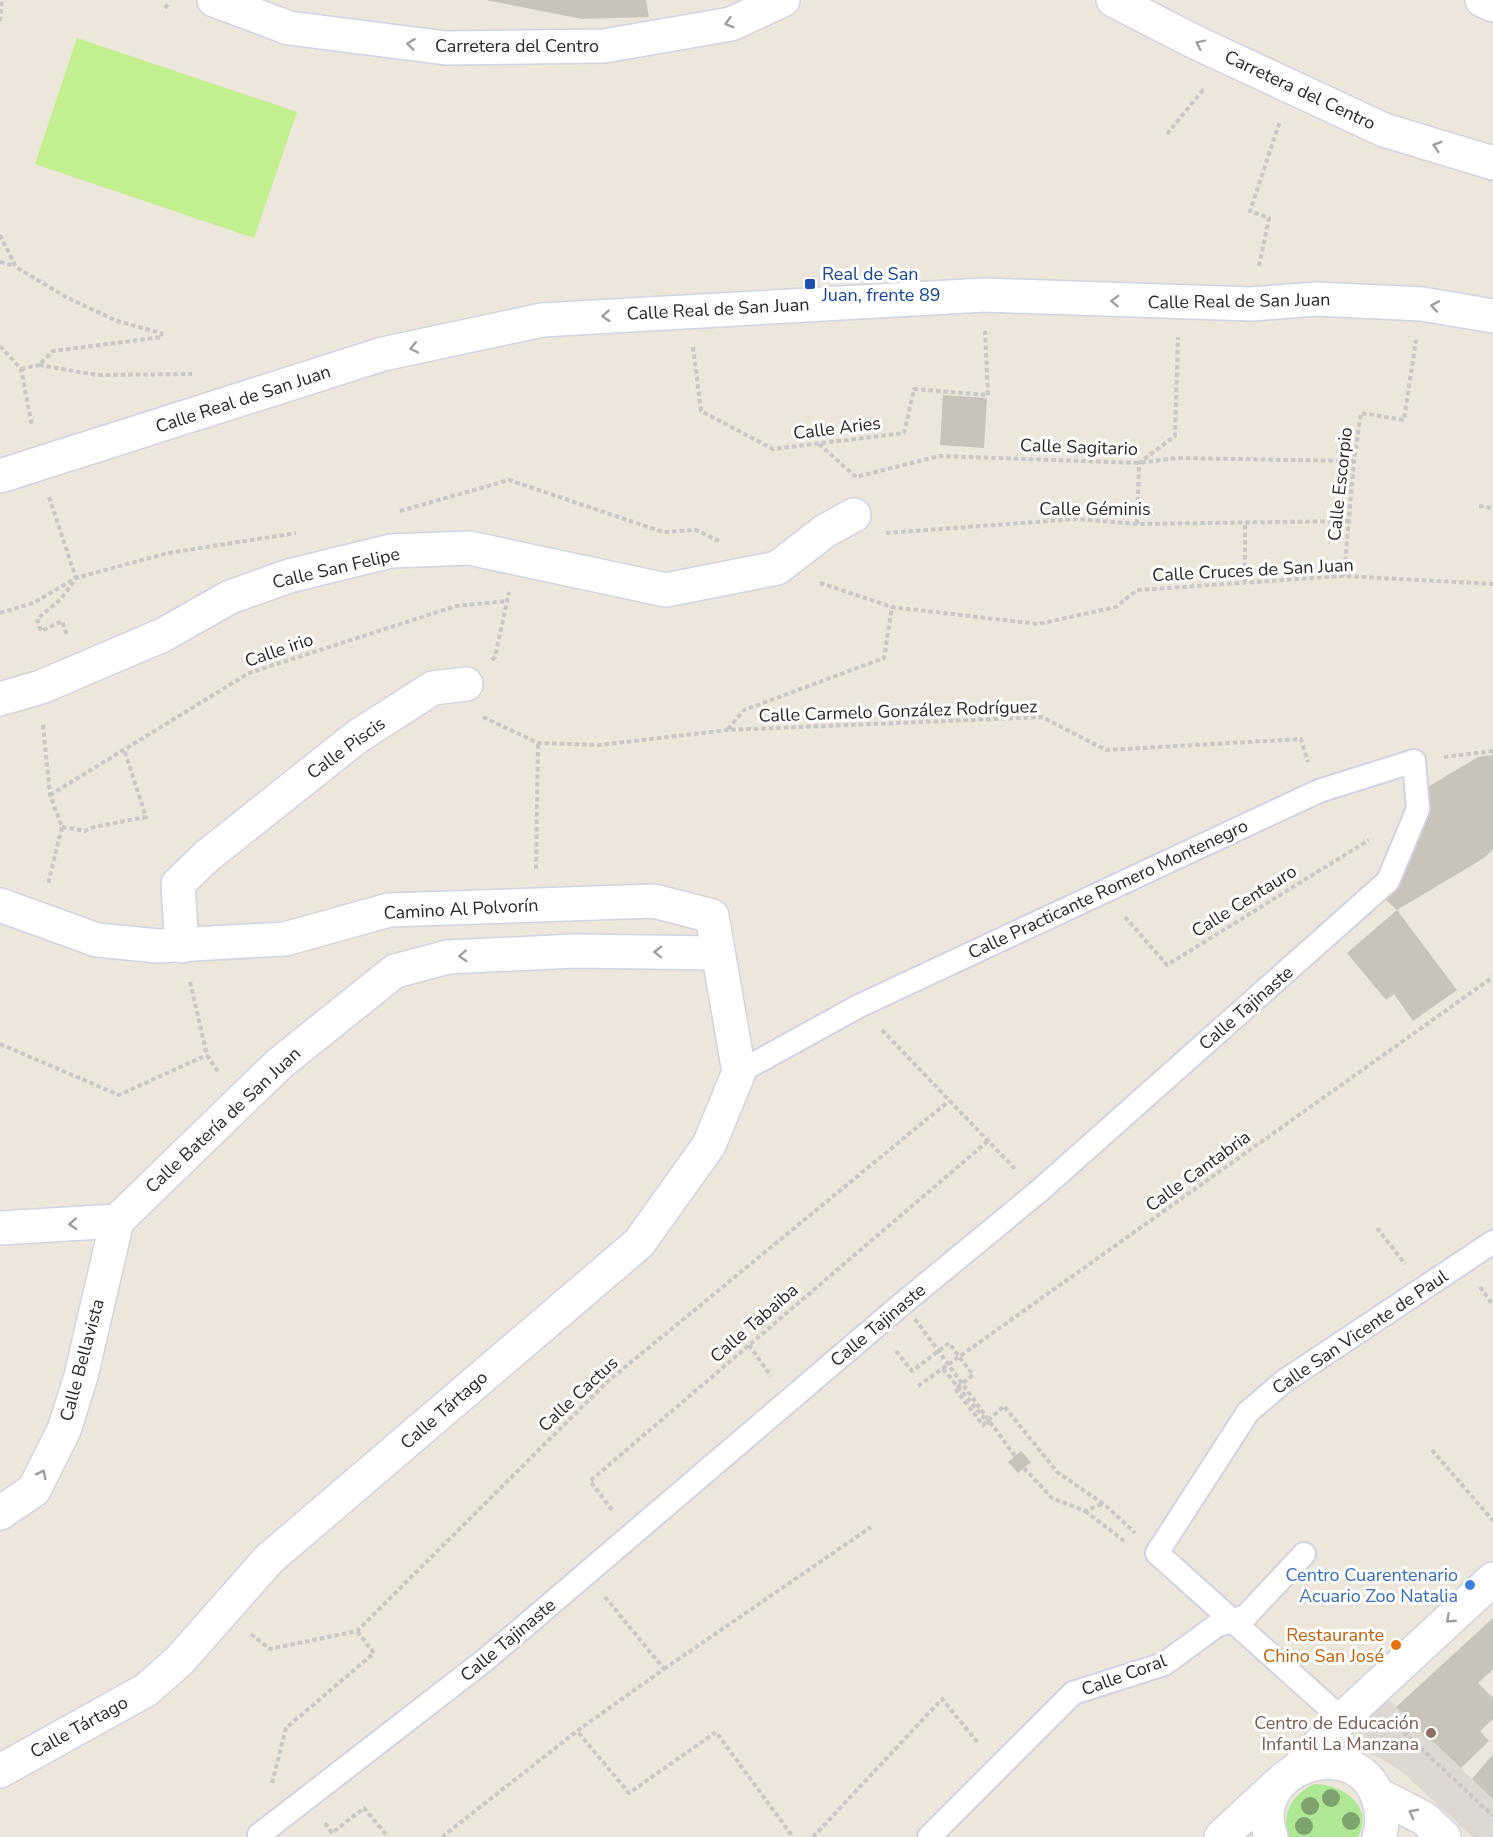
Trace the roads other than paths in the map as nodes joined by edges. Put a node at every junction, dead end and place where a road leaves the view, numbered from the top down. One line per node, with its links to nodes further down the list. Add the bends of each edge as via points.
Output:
1 (214, 0): 2 (street, Carretera del Centro, one-way to 1, via 731,24 604,46 446,48 289,28)
2 (783, 0)
3 (1113, 0): 6 (street, Carretera del Centro, one-way to 3, via 1384,130)
4 (1482, 0): 5 (street)
5 (1493, 5)
6 (1493, 163)
7 (1493, 316): 8 (street, Calle Real de San Juan, one-way to 8, via 1422,304 1317,299 1252,304 984,295 542,320 383,354)
8 (0, 476)
9 (854, 515): 11 (street, Calle San Felipe, via 825,531 777,568 666,590 469,548 391,551 289,576 230,597 143,644 41,687)
10 (466, 684): 14 (street, Calle Piscis, via 433,688 357,736 207,856 178,884)
11 (0, 699)
12 (1414, 761): 16 (lane, Calle Practicante Romero Montenegro, via 1319,790 859,1006); 28 (lane, Calle Tajinaste, via 1418,810 1388,881 1038,1192 485,1660)
13 (0, 905): 14 (street, Camino Al Polvorín, via 97,940)
14 (182, 946): 15 (street, Camino Al Polvorín, via 285,939 389,910 654,901 712,916)
15 (717, 953): 16 (street); 17 (street, Calle Batería de San Juan, one-way to 17, via 575,951 448,957 395,971 279,1064)
16 (739, 1072): 25 (street, Calle Tártago, via 709,1145 639,1243 269,1559 179,1661 146,1690)
17 (117, 1221): 18 (street, one-way to 18); 20 (street, Calle Bellavista, one-way to 17, via 34,1490 64,1430 81,1376)
18 (0, 1228)
19 (1493, 1242): 23 (lane, Calle San Vicente de Paul, via 1283,1382 1248,1412 1149,1546)
20 (0, 1513)
21 (1304, 1554): 23 (lane, Calle Coral, via 1246,1616)
22 (1493, 1579): 24 (street, one-way to 24)
23 (1232, 1621): 24 (lane); 29 (lane, Calle Coral, via 1216,1626 1164,1664 1073,1693)
24 (1342, 1719): 26 (street)
25 (0, 1771)
26 (1290, 1774): 27 (street, via 1315,1762 1343,1765 1367,1779); 30 (street); 31 (street, via 1273,1794 1268,1812)
27 (1377, 1794): 32 (street, via 1382,1812); 33 (street, one-way to 27, via 1425,1820)
28 (260, 1835)
29 (929, 1837)
30 (1221, 1837)
31 (1271, 1837)
32 (1379, 1837)
33 (1444, 1837)

